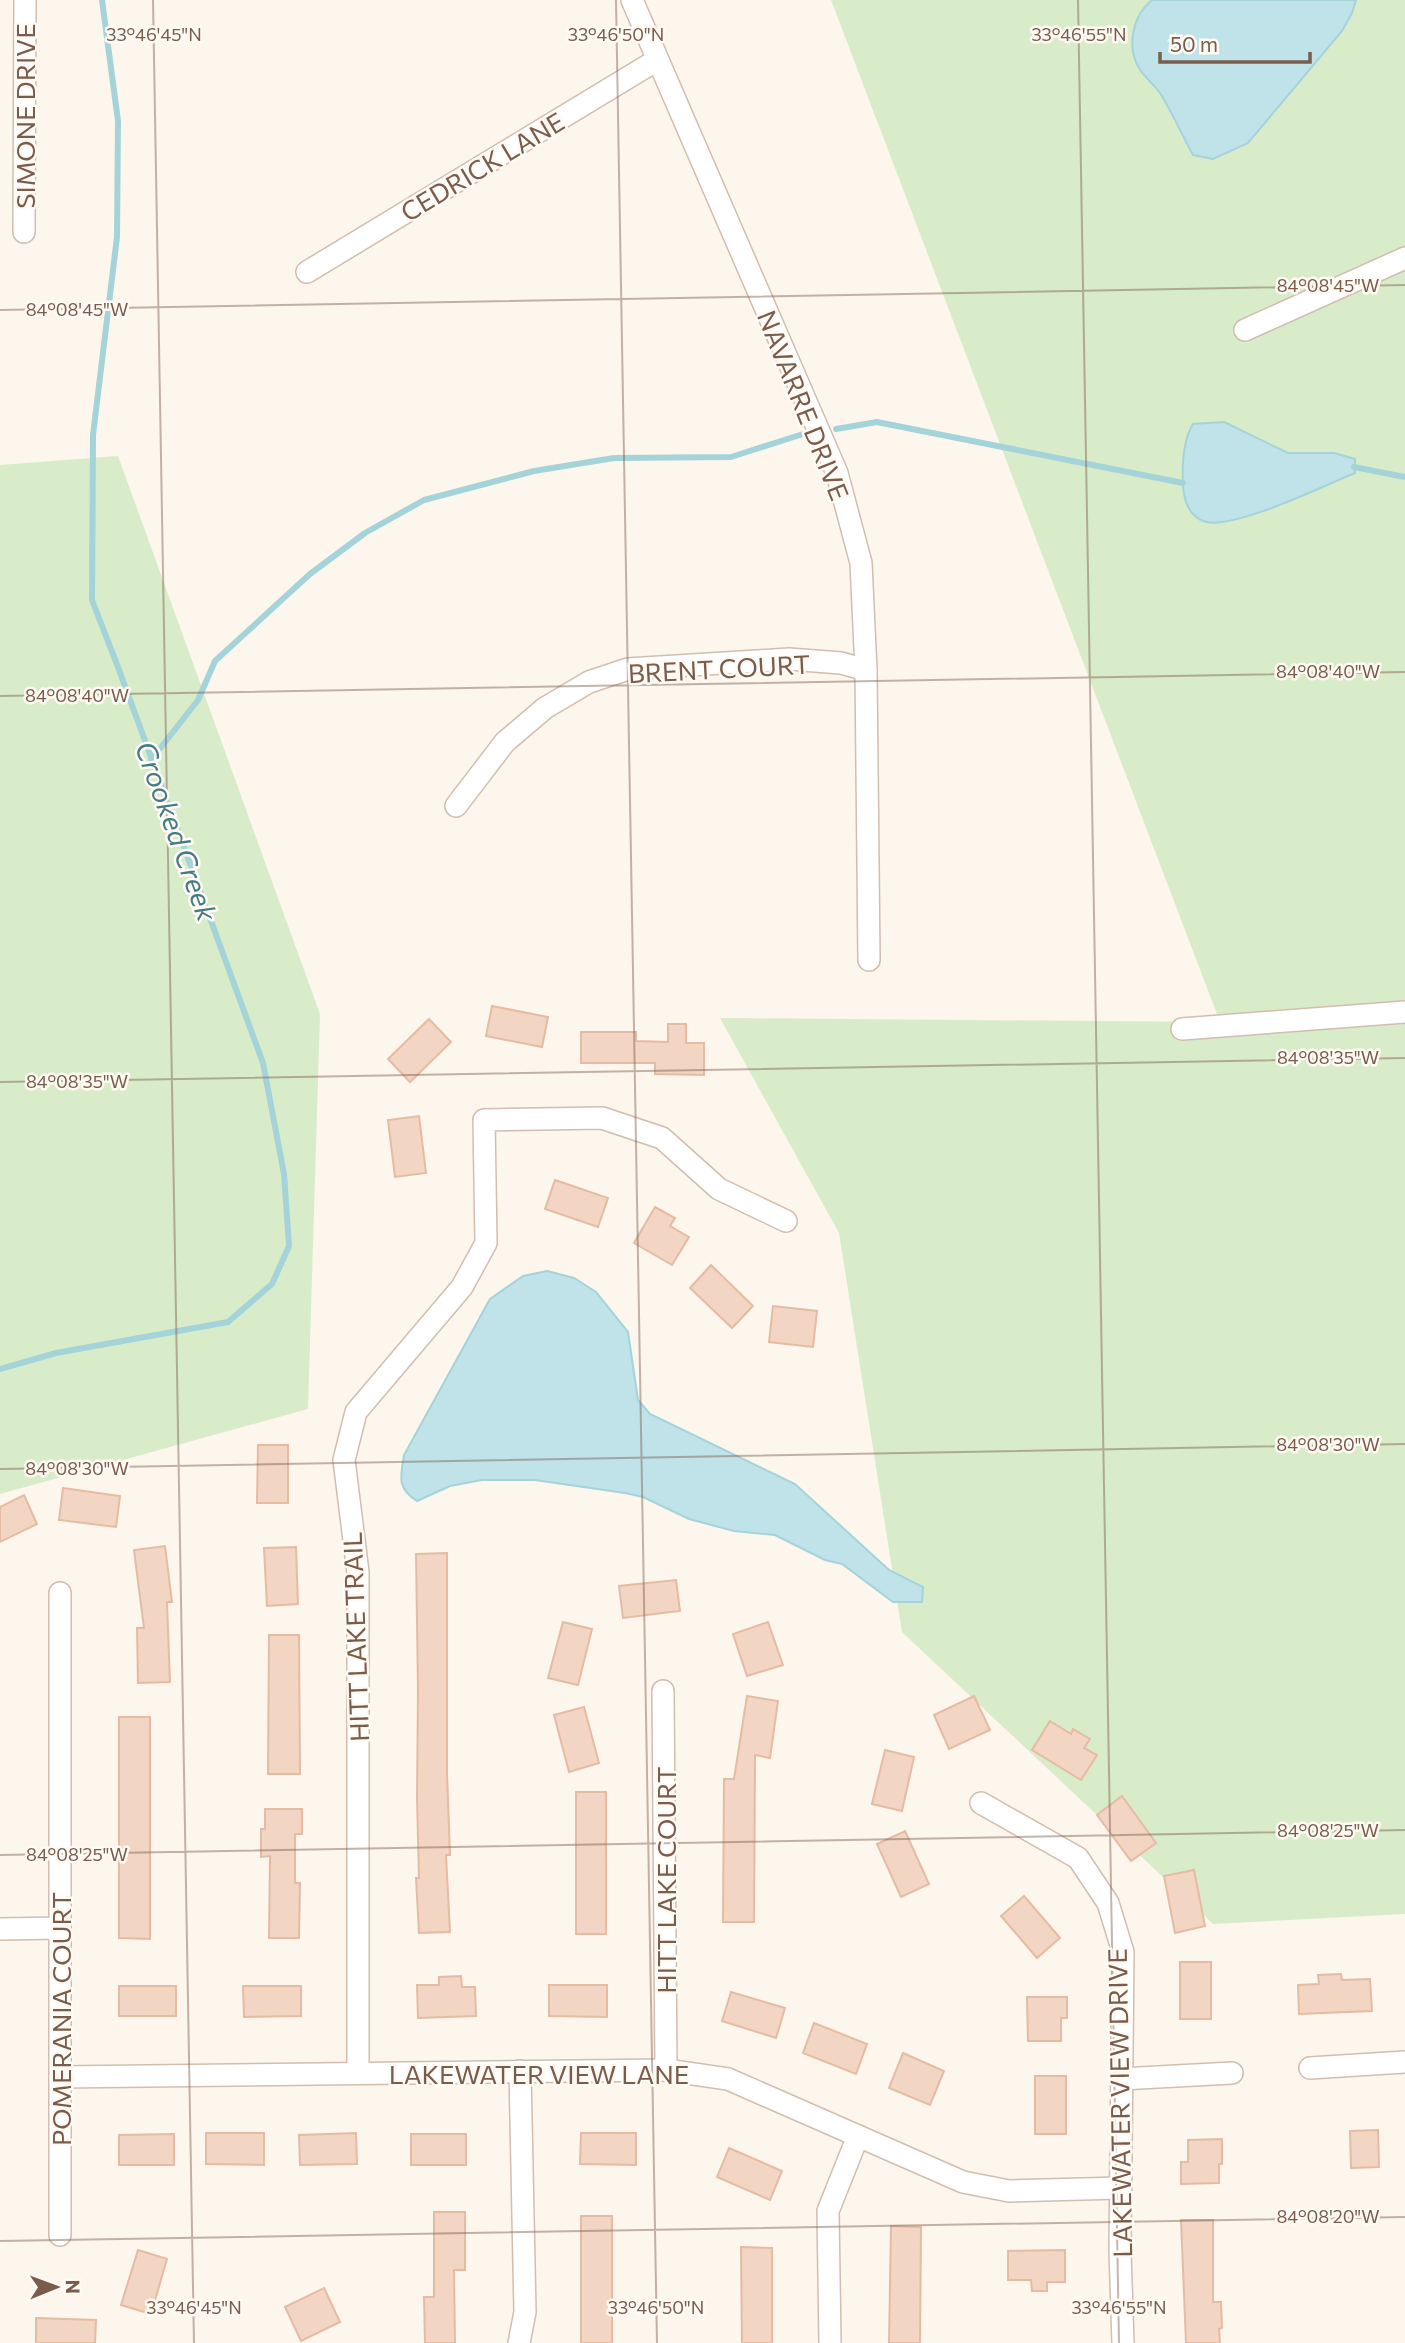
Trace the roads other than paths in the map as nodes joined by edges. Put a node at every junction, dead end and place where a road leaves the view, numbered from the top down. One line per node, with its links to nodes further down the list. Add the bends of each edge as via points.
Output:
1 (25, 0): 4 (street, SIMONE DRIVE)
2 (632, 0): 3 (street, NAVARRE DRIVE)
3 (657, 60): 6 (street, CEDRICK LANE); 8 (street, NAVARRE DRIVE, via 837,473 861,563)
4 (23, 232)
5 (1405, 258): 7 (street)
6 (307, 272)
7 (1245, 330)
8 (866, 670): 9 (street, BRENT COURT, via 789,659 628,669 589,682 545,708 505,742); 10 (street, NAVARRE DRIVE)
9 (456, 806)
10 (869, 960)
11 (1405, 1013): 12 (street)
12 (1182, 1029)
13 (786, 1221): 23 (street, HITT LAKE TRAIL, via 719,1189 663,1138 602,1118 484,1120 486,1243 462,1287 356,1412 344,1460 358,1572)
14 (60, 1593): 17 (street, POMERANIA COURT)
15 (663, 1691): 21 (street, HITT LAKE COURT)
16 (981, 1803): 26 (street, LAKEWATER VIEW DRIVE, via 1078,1858 1108,1903 1123,1952)
17 (60, 1928): 18 (street); 25 (street, POMERANIA COURT)
18 (0, 1929)
19 (1405, 2062): 20 (street)
20 (1310, 2068)
21 (666, 2070): 22 (street, LAKEWATER VIEW LANE); 27 (street, LAKEWATER VIEW LANE, via 728,2079)
22 (520, 2071): 23 (street, LAKEWATER VIEW LANE); 30 (street, via 525,2312)
23 (358, 2072): 25 (street, LAKEWATER VIEW LANE)
24 (1232, 2073): 26 (street)
25 (60, 2077): 29 (street, POMERANIA COURT)
26 (1121, 2079): 28 (street, LAKEWATER VIEW DRIVE)
27 (858, 2136): 28 (street, LAKEWATER VIEW LANE, via 963,2182 1009,2191); 31 (street, via 828,2211)
28 (1120, 2188): 32 (street, LAKEWATER VIEW DRIVE)
29 (60, 2235)
30 (519, 2343)
31 (830, 2343)
32 (1122, 2343)

